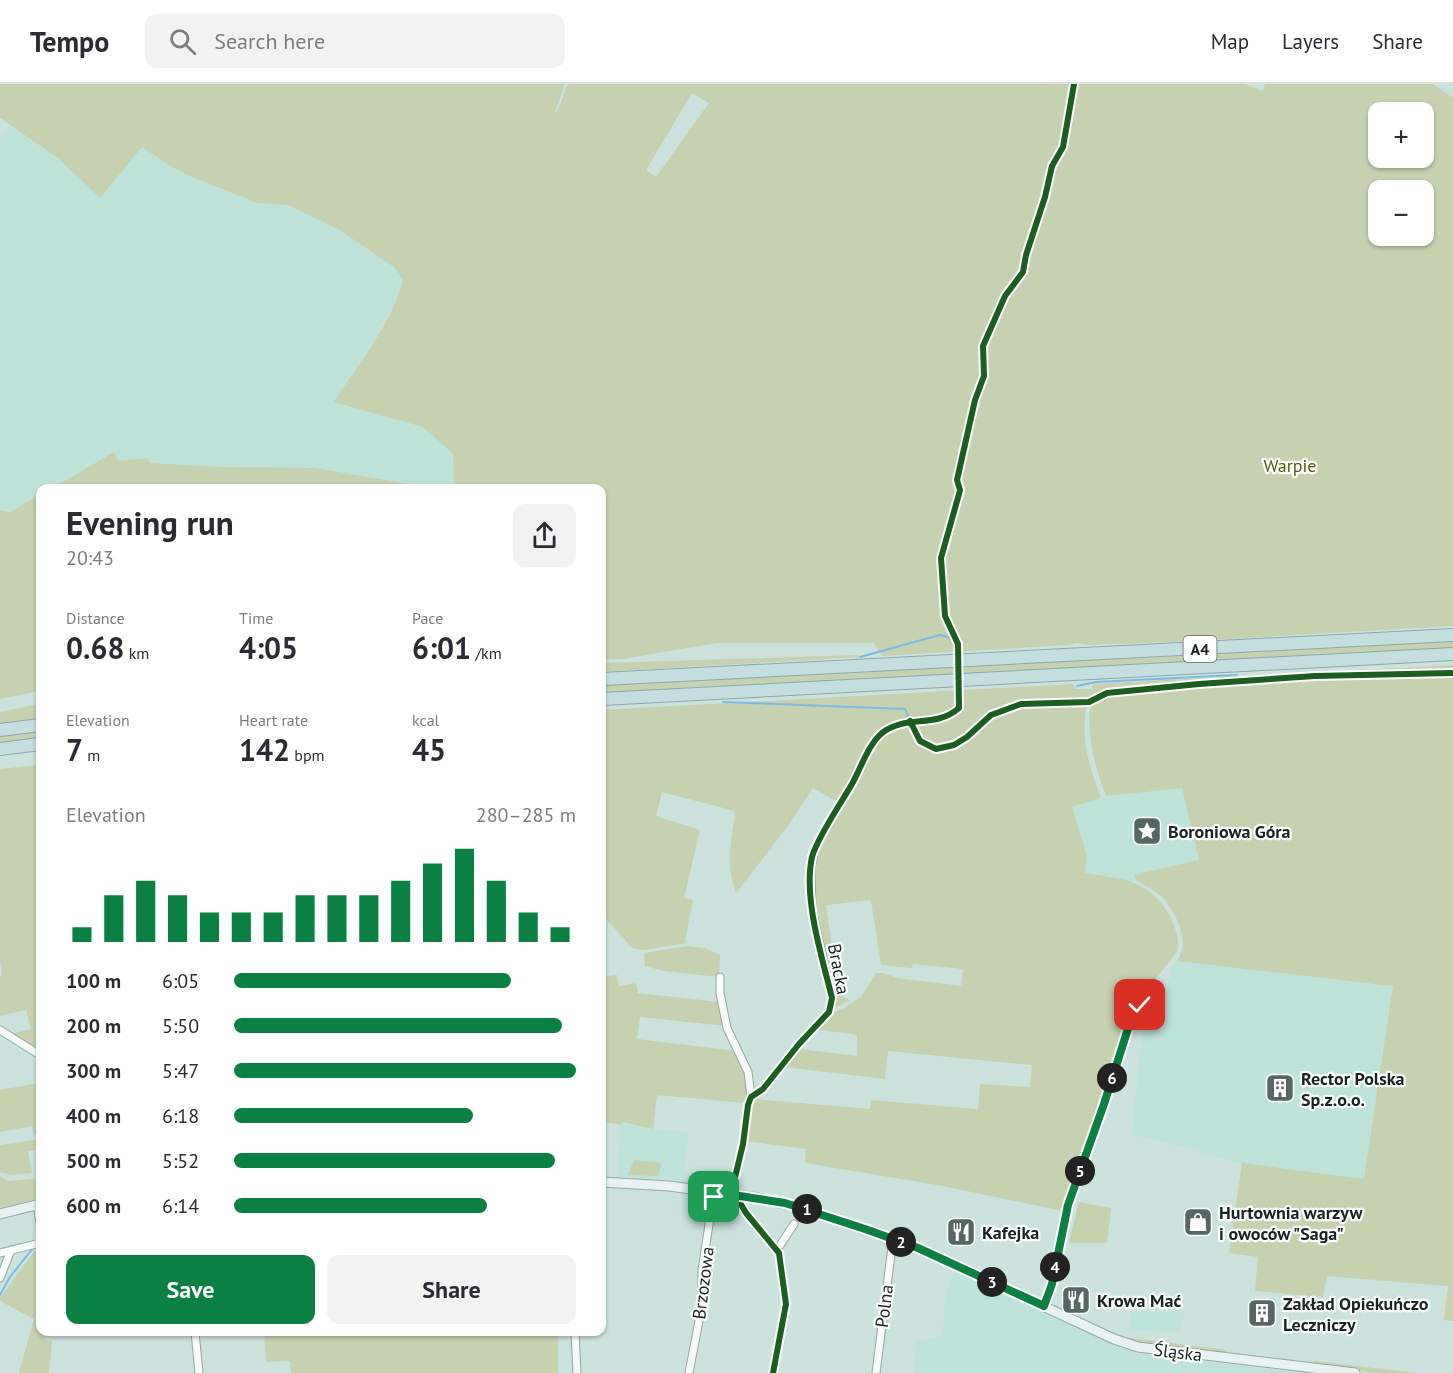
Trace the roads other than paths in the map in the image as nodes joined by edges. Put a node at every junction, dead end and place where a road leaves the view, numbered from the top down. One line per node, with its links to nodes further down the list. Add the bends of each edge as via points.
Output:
1 (1453, 635): 3 (highway, A4)
2 (1453, 654): 4 (highway, A4)
3 (606, 680)
4 (606, 699)
5 (36, 726): 6 (highway)
6 (0, 730)
7 (36, 744): 8 (highway)
8 (0, 749)
9 (862, 766): 14 (street, Bracka, via 812,862 812,909 832,1005 763,1089)
10 (720, 977): 14 (street, via 727,1028 748,1072)
11 (1153, 1004): 27 (street, via 1140,1005 1133,1013 1068,1205)
12 (0, 1030): 13 (street)
13 (36, 1052)
14 (751, 1097): 17 (street)
15 (606, 1182): 16 (main road, Śląska)
16 (714, 1192): 17 (main road, Śląska); 33 (street, Brzozowa, via 702,1270 702,1305)
17 (735, 1195): 21 (main road, Śląska, via 785,1203); 24 (street)
18 (36, 1205): 19 (main road)
19 (0, 1214)
20 (794, 1224): 24 (street)
21 (893, 1239): 27 (main road, Śląska); 35 (street, Polna)
22 (36, 1244): 23 (street)
23 (11, 1250): 25 (street); 26 (street)
24 (777, 1250): 34 (street, via 786,1304)
25 (0, 1253)
26 (0, 1278)
27 (1044, 1306): 30 (main road, Śląska, via 1138,1347)
28 (195, 1336): 31 (street)
29 (575, 1336): 32 (street)
30 (1312, 1370): 36 (main road, Śląska)
31 (198, 1373)
32 (577, 1373)
33 (689, 1373)
34 (773, 1373)
35 (876, 1373)
36 (1355, 1373)

